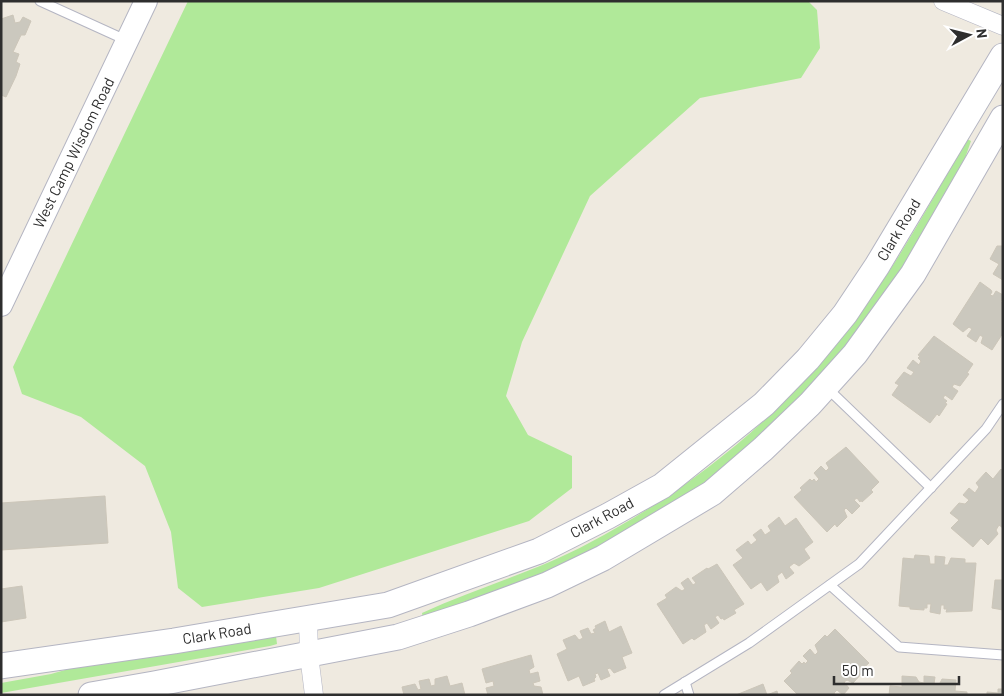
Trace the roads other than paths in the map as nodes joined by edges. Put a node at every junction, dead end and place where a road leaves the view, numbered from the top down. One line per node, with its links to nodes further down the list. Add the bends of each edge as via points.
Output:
1 (40, 1): 4 (lane)
2 (146, 1): 6 (street, West Camp Wisdom Road)
3 (943, 1): 5 (street)
4 (61, 6): 6 (lane)
5 (1003, 26)
6 (128, 41): 9 (street, West Camp Wisdom Road)
7 (1003, 56): 14 (main road, Clark Road, via 845,314 808,359 764,404 712,447 662,486 539,551 388,605)
8 (1003, 118): 10 (main road, via 913,274 855,354)
9 (1, 305)
10 (826, 387): 12 (lane); 15 (main road, via 764,449 712,493 603,558 548,585 470,614 398,637)
11 (1003, 404): 12 (lane, via 986,429)
12 (931, 488): 13 (lane, via 859,564)
13 (830, 585): 16 (lane, via 899,647); 18 (lane, via 749,643)
14 (308, 619): 15 (street); 17 (main road, Clark Road)
15 (309, 655): 19 (main road); 20 (street)
16 (1003, 655)
17 (1, 666)
18 (684, 682): 21 (lane); 22 (lane)
19 (91, 695)
20 (314, 695)
21 (664, 695)
22 (689, 695)

